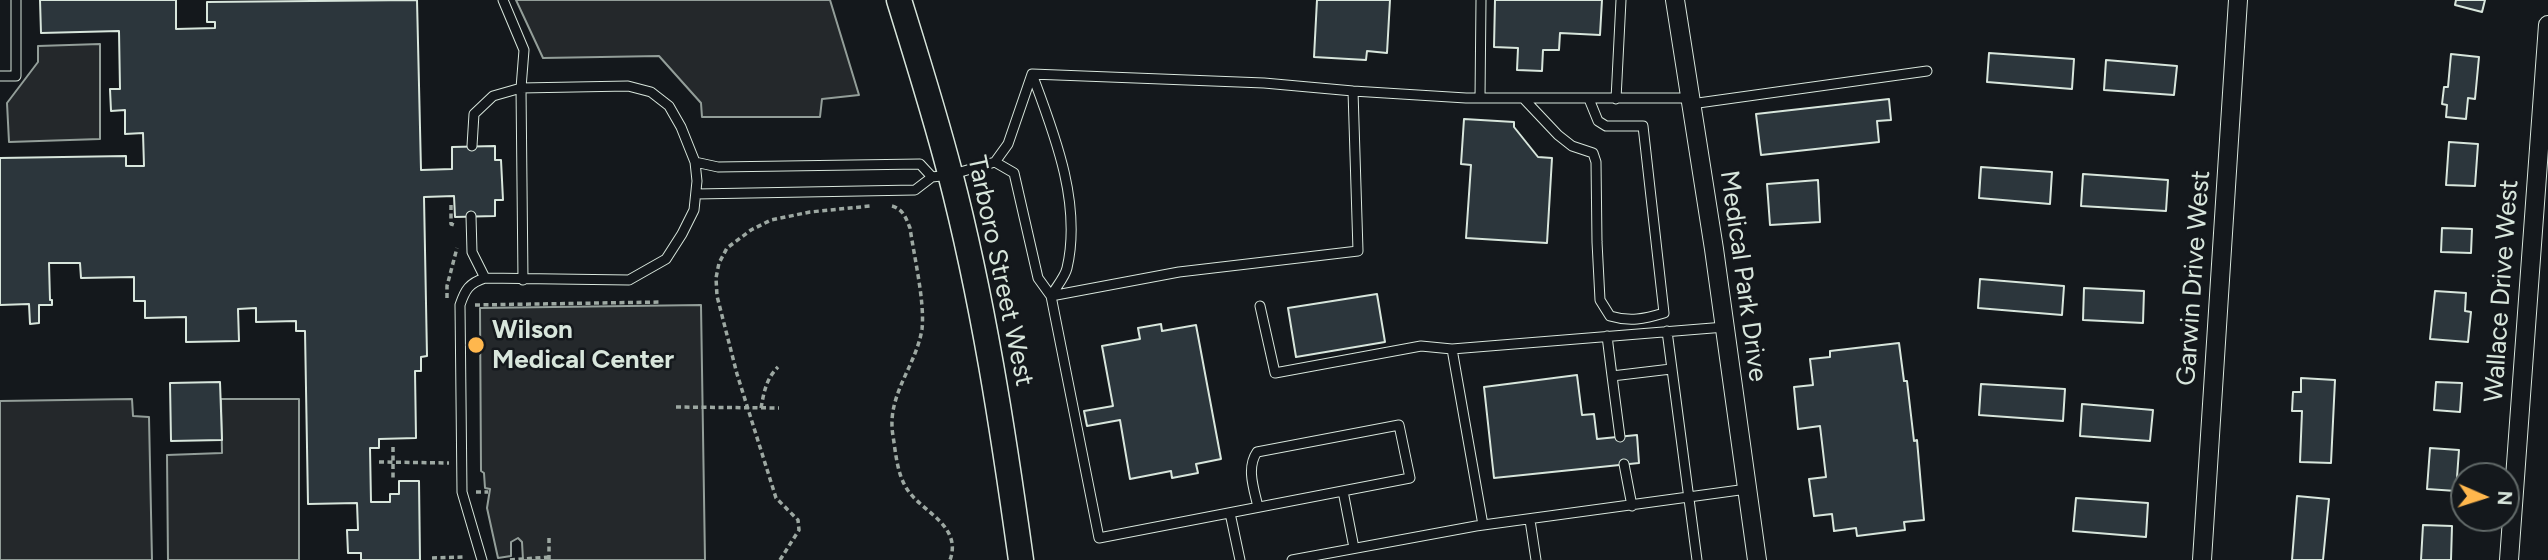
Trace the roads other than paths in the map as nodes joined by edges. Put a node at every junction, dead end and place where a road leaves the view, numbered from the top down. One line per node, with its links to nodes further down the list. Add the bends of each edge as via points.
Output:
1 (16, 0): 11 (lane, via 16,76)
2 (503, 0): 12 (lane, via 524,50)
3 (899, 0): 22 (main road, Tarboro Street West)
4 (1481, 0): 14 (lane)
5 (1621, 0): 17 (lane)
6 (1675, 0): 18 (street, Medical Park Drive)
7 (2238, 0): 53 (street, Garwin Drive West)
8 (2548, 25): 54 (street, Wallace Drive West)
9 (1927, 71): 18 (lane)
10 (1032, 74): 13 (lane); 21 (lane, via 1008,144); 27 (lane, via 1061,152 1071,223 1067,270)
11 (0, 76)
12 (522, 88): 19 (lane, via 493,96 474,114); 20 (lane, via 628,86 651,92 669,106); 26 (lane)
13 (1353, 91): 14 (lane); 27 (lane, via 1358,251 1179,272)
14 (1480, 98): 15 (lane)
15 (1523, 99): 16 (lane); 16 (lane, via 1572,146 1593,153 1600,300 1610,316 1626,321 1664,313 1643,126 1606,126 1598,121)
16 (1589, 99): 17 (lane)
17 (1616, 99): 18 (lane)
18 (1691, 101): 29 (street, Medical Park Drive)
19 (472, 146)
20 (695, 162): 22 (lane, via 718,167 920,164); 23 (lane)
21 (995, 162): 22 (lane); 27 (lane, via 1014,173 1038,278)
22 (941, 176): 23 (lane, via 915,190); 47 (main road, Tarboro Street West, via 994,379)
23 (696, 194): 26 (lane, via 694,211 666,259 629,280)
24 (471, 216): 25 (lane, via 472,252)
25 (485, 278): 26 (lane); 46 (lane, via 473,282 460,305 462,492)
26 (523, 280)
27 (1051, 296): 42 (lane, via 1099,538)
28 (1260, 306): 32 (lane, via 1275,373 1422,346)
29 (1725, 327): 30 (lane); 37 (street, Medical Park Drive)
30 (1667, 331): 31 (lane); 33 (lane)
31 (1607, 336): 32 (lane); 34 (lane)
32 (1452, 349): 44 (lane)
33 (1671, 369): 34 (lane); 39 (lane)
34 (1612, 376): 35 (lane)
35 (1620, 437)
36 (1624, 464): 40 (lane)
37 (1747, 489): 39 (lane); 52 (street, Medical Park Drive)
38 (1343, 491): 41 (lane); 41 (lane, via 1410,478 1399,425 1256,452 1251,470); 45 (lane)
39 (1688, 497): 40 (lane); 51 (lane)
40 (1632, 506): 43 (lane)
41 (1258, 508): 42 (lane)
42 (1230, 513): 48 (lane)
43 (1530, 520): 44 (lane); 50 (lane)
44 (1483, 525): 45 (lane)
45 (1354, 548): 49 (lane)
46 (482, 560)
47 (1021, 560)
48 (1240, 560)
49 (1292, 560)
50 (1536, 560)
51 (1697, 560)
52 (1757, 560)
53 (2202, 560)
54 (2509, 560)

